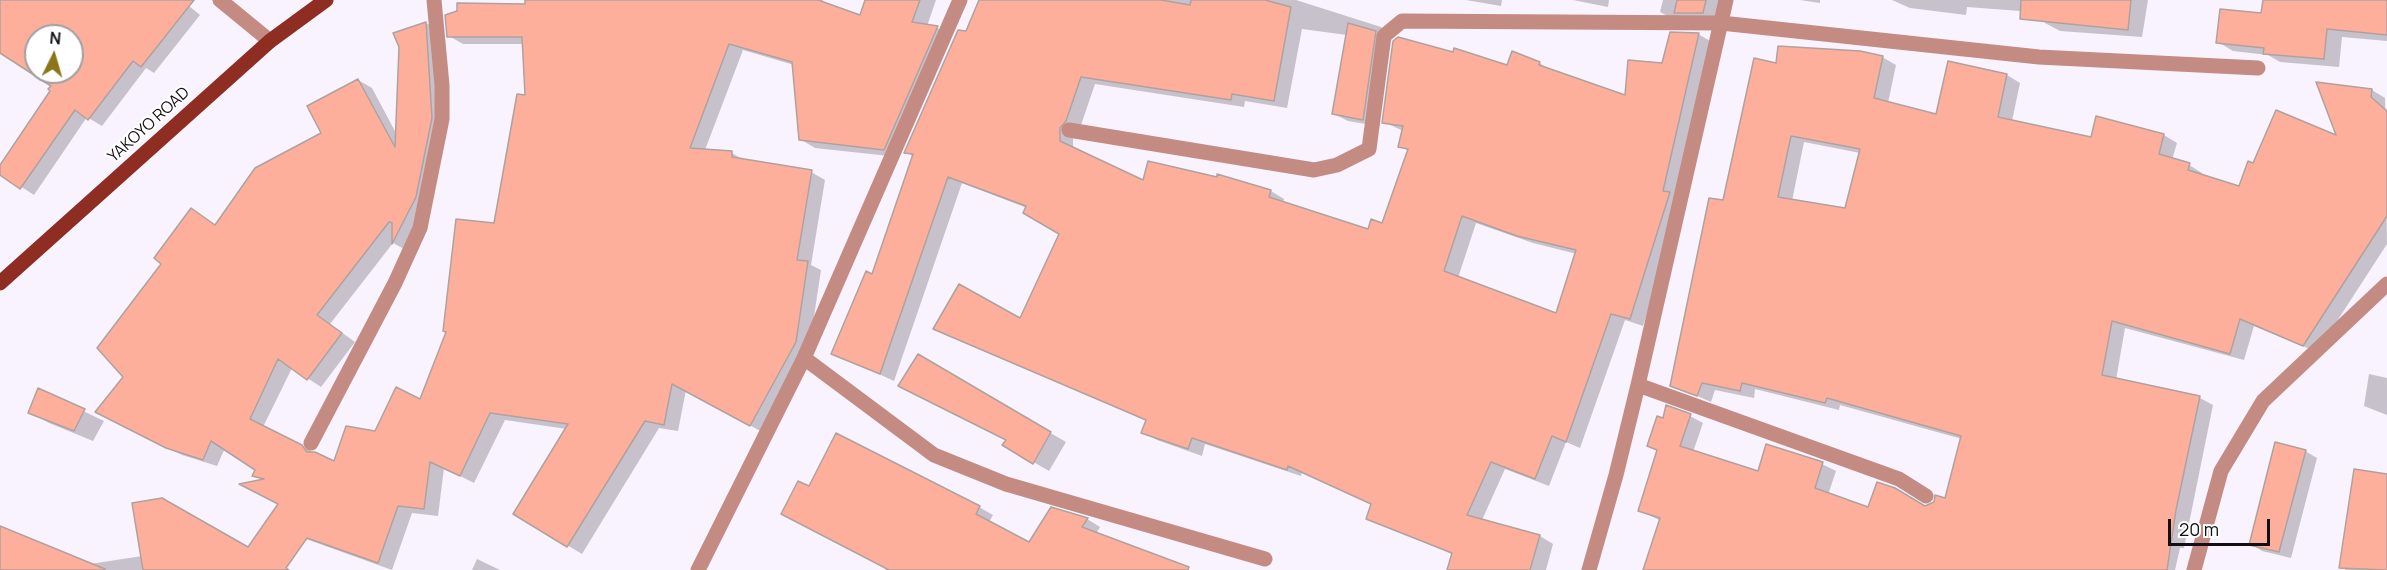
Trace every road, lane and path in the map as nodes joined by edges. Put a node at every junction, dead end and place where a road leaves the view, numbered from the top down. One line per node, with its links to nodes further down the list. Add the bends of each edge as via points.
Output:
1 (220, 0): 7 (street)
2 (326, 0): 7 (main road, YAKOYO ROAD)
3 (434, 0): 14 (street, via 442,119 420,228)
4 (960, 0): 12 (street)
5 (1726, 0): 6 (street)
6 (1721, 23): 8 (street, via 2038,57); 9 (street, via 1402,21 1384,36 1369,149 1337,165 1314,170); 13 (street)
7 (270, 41): 10 (main road, YAKOYO ROAD)
8 (2258, 68)
9 (1069, 130)
10 (0, 283)
11 (2387, 284): 19 (street, via 2263,401 2221,471)
12 (804, 358): 16 (street, via 934,455 1006,484); 17 (street)
13 (1638, 385): 15 (street, via 1899,478); 18 (street)
14 (311, 443)
15 (1926, 496)
16 (1265, 559)
17 (698, 570)
18 (1589, 570)
19 (2193, 570)

